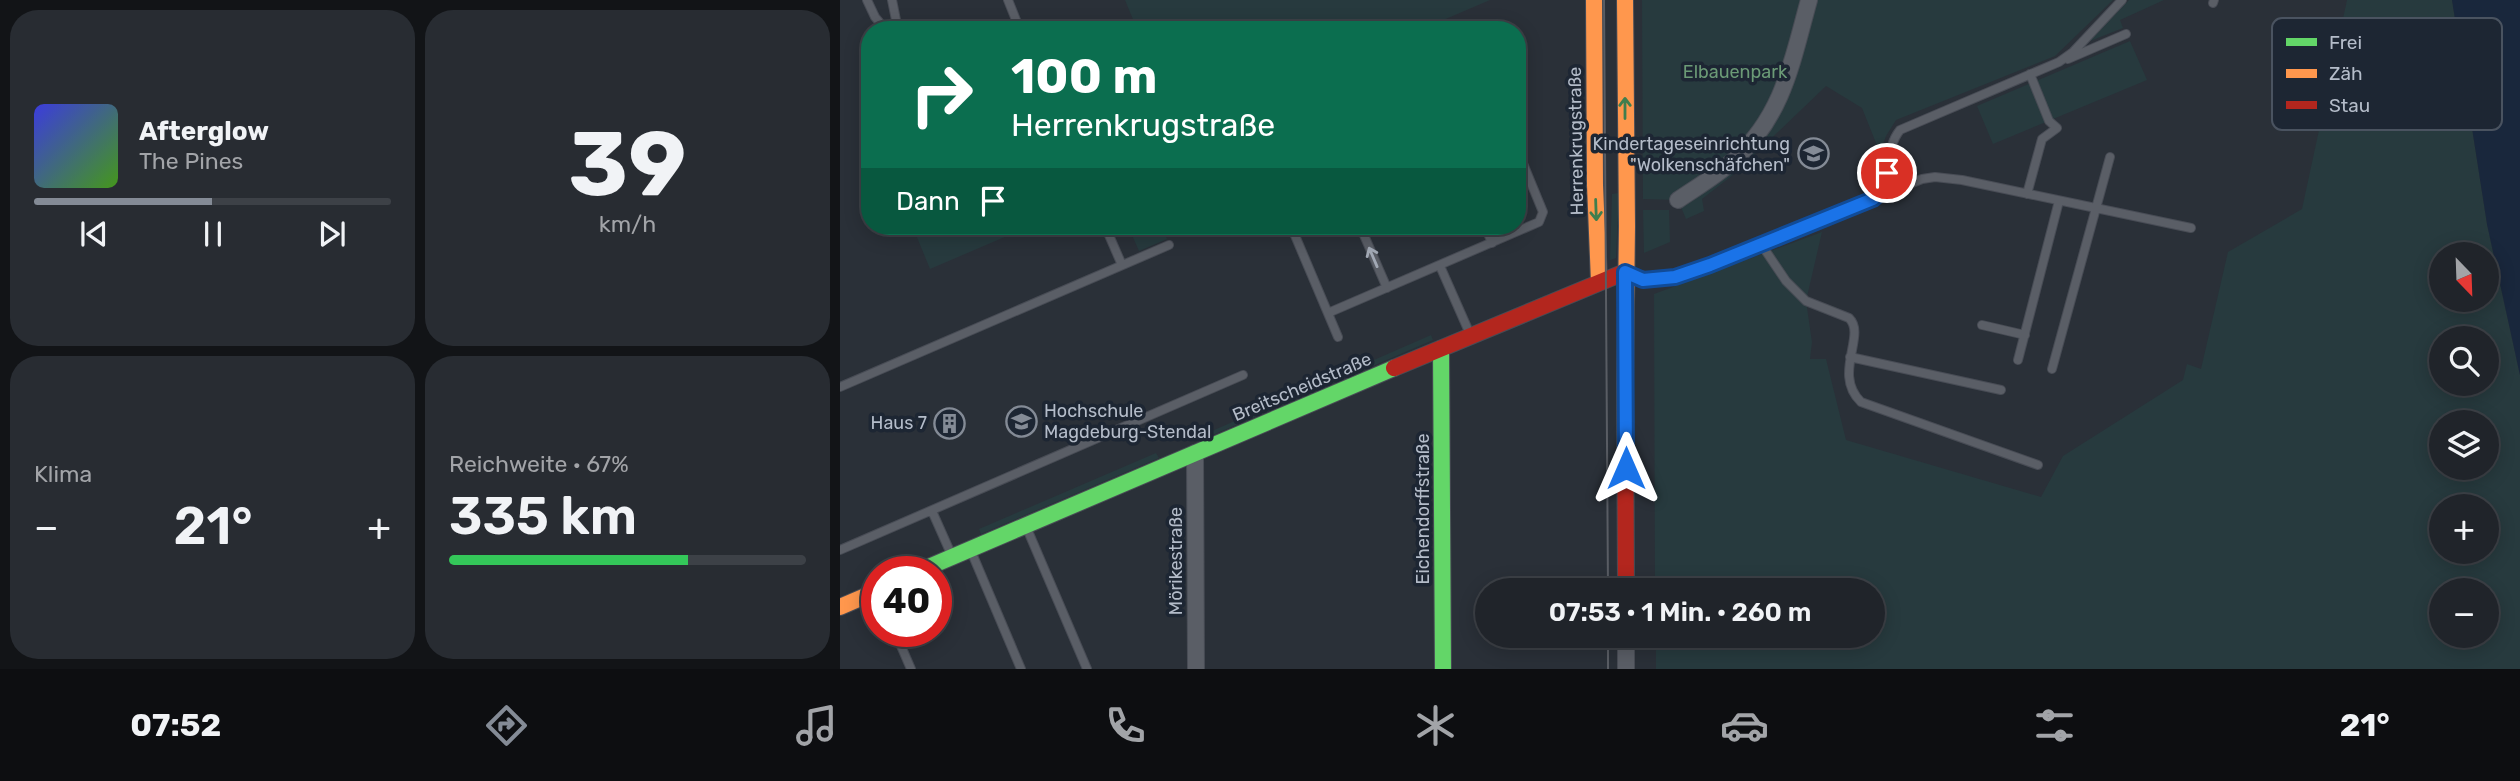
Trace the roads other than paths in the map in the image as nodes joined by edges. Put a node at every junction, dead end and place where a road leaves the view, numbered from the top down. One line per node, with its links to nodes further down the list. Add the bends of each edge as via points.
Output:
1 (867, 0): 8 (lane)
2 (892, 0): 9 (lane)
3 (1008, 0): 10 (lane)
4 (1594, 0): 35 (street, Herrenkrugstraße, one-way to 35)
5 (1625, 0): 34 (street, one-way to 5)
6 (1809, 0): 19 (street, via 1789,75 1769,118 1736,159)
7 (2122, 0): 12 (lane)
8 (878, 21)
9 (896, 21)
10 (1016, 21)
11 (2126, 34): 12 (lane)
12 (2059, 62): 13 (lane)
13 (2030, 74): 17 (lane, via 2049,121 2057,128 2042,139); 18 (lane, via 1900,130 1891,145 1886,180)
14 (2110, 157): 21 (lane)
15 (1869, 168): 18 (lane)
16 (1526, 171): 22 (lane, via 1543,212 1539,222)
17 (2027, 194): 18 (lane, via 1954,179 1922,179); 20 (lane)
18 (1876, 197): 30 (lane)
19 (1678, 200)
20 (2059, 201): 21 (lane); 39 (lane)
21 (2096, 208): 23 (lane); 45 (lane)
22 (1526, 228)
23 (2191, 228)
24 (1109, 235): 32 (lane)
25 (1295, 235): 37 (lane)
26 (1364, 235): 36 (lane, one-way to 26)
27 (1489, 235): 29 (lane)
28 (1510, 235): 29 (lane)
29 (1492, 243): 33 (lane)
30 (1761, 244): 34 (lane, via 1667,279 1643,280); 43 (lane, via 1806,301 1853,321)
31 (1169, 245): 32 (lane)
32 (1122, 265): 47 (lane)
33 (1440, 266): 36 (lane); 40 (lane)
34 (1625, 272): 35 (street, Breitscheidstraße); 56 (street)
35 (1599, 281): 40 (street, Breitscheidstraße)
36 (1387, 288): 37 (lane)
37 (1328, 313): 41 (lane)
38 (1982, 325): 39 (lane)
39 (2025, 335): 44 (lane)
40 (1471, 336): 42 (street, Breitscheidstraße)
41 (1338, 337)
42 (1441, 349): 49 (street, Breitscheidstraße); 65 (street, Eichendorffstraße)
43 (1850, 357): 48 (lane); 50 (lane, via 1850,386 1864,404)
44 (2018, 360)
45 (2052, 369)
46 (1243, 375): 51 (lane)
47 (840, 387)
48 (2001, 390)
49 (1195, 453): 52 (street, Breitscheidstraße); 64 (street, Mörikestraße)
50 (2038, 465)
51 (932, 511): 54 (lane); 55 (lane)
52 (1025, 524): 53 (street, Breitscheidstraße); 63 (lane)
53 (969, 548): 55 (street, Breitscheidstraße); 62 (lane)
54 (840, 550)
55 (952, 556)
56 (1626, 578)
57 (861, 598): 58 (street)
58 (840, 607)
59 (901, 647): 61 (lane)
60 (1626, 648): 66 (street)
61 (911, 669)
62 (1021, 669)
63 (1087, 669)
64 (1196, 669)
65 (1443, 669)
66 (1626, 669)

